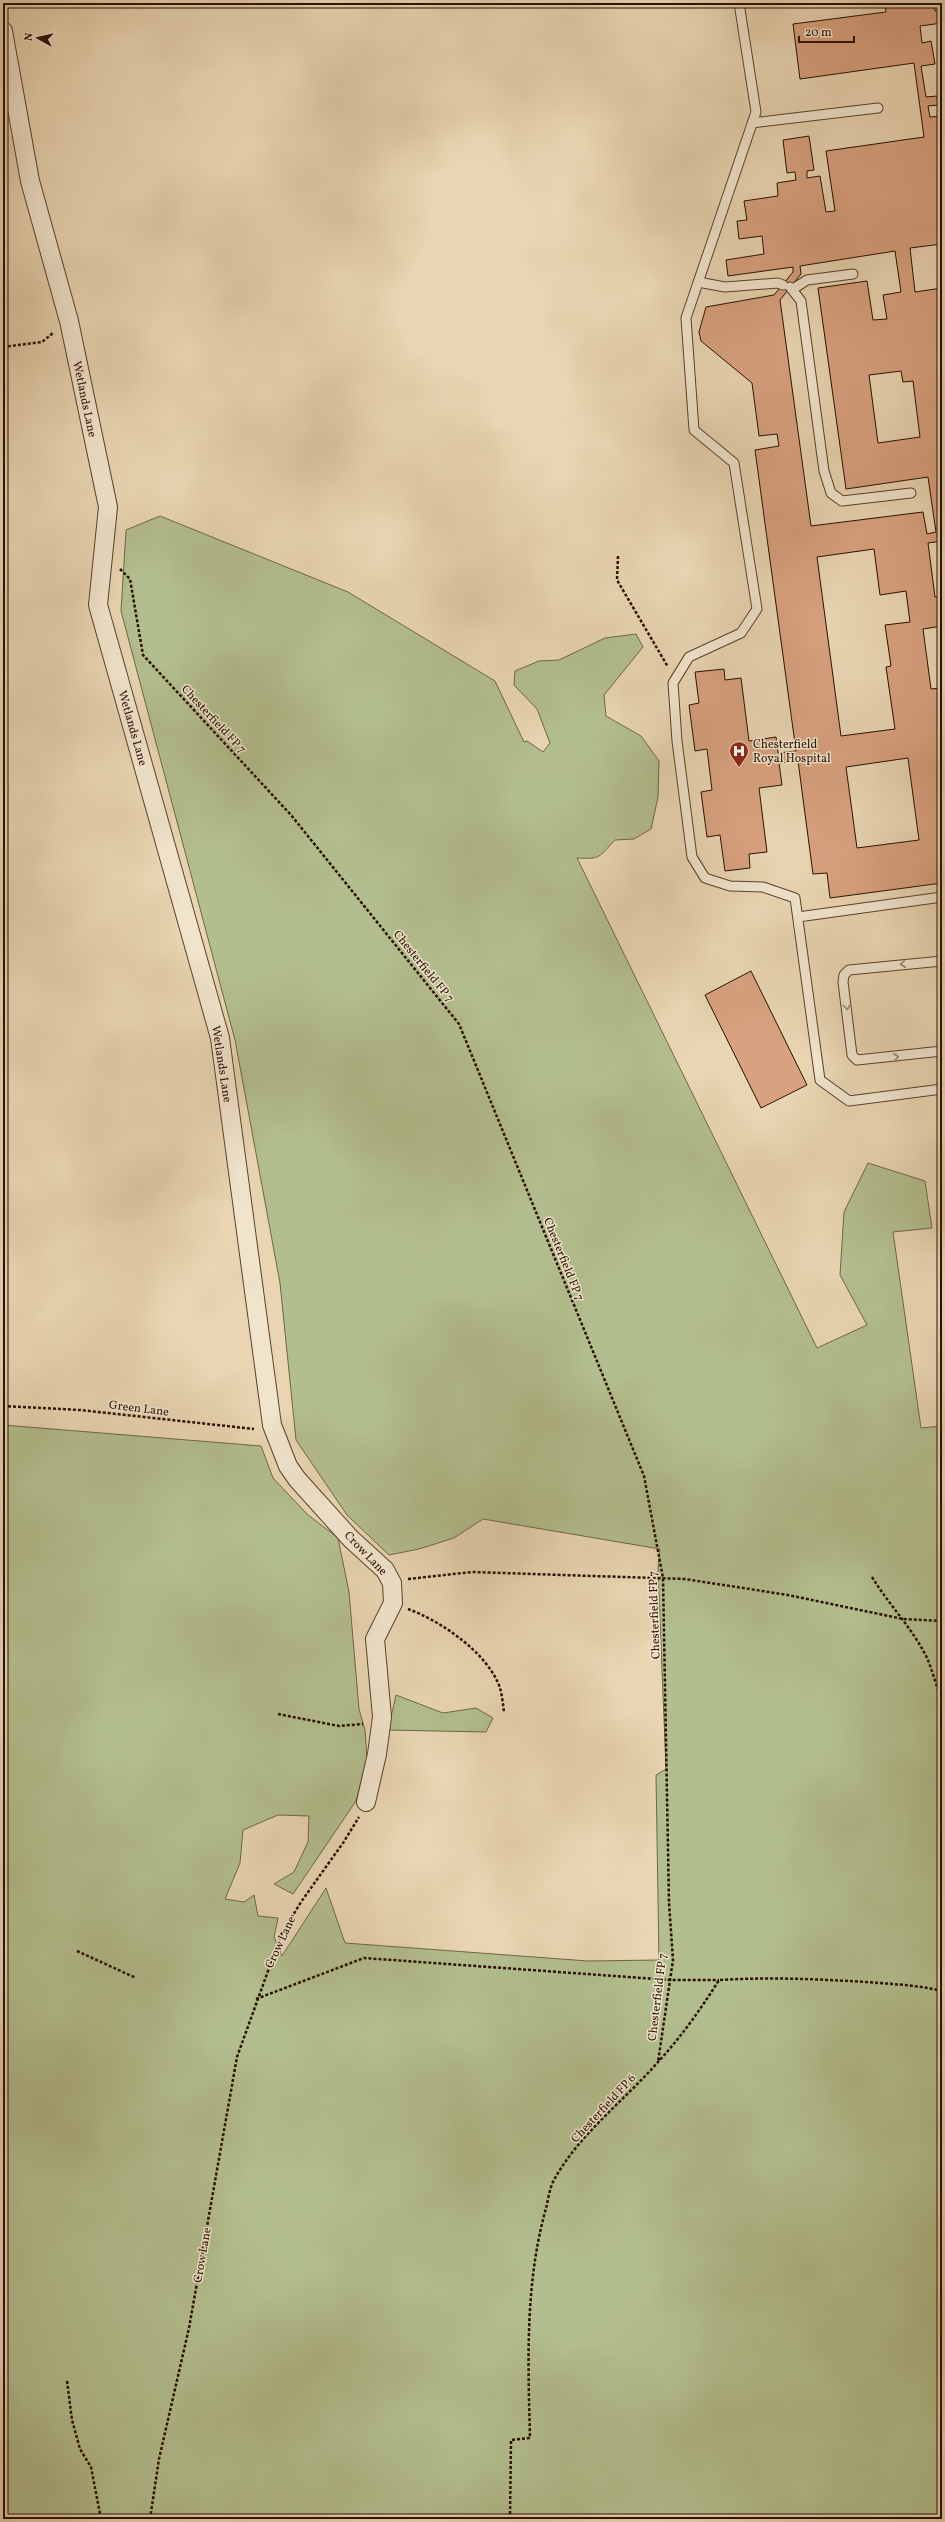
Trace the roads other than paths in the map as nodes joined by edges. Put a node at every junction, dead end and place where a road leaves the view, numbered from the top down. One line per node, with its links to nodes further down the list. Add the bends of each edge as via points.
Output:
1 (739, 3): 4 (lane, via 756,112)
2 (3, 31): 14 (street, Wetlands Lane, via 30,181 69,321 108,507 98,605 220,1038)
3 (878, 108): 4 (lane)
4 (752, 123): 6 (lane)
5 (853, 274): 7 (lane, via 807,280)
6 (698, 282): 7 (lane, via 725,287 778,283); 10 (lane, via 686,318 694,430 734,463 757,609 741,633 688,657 673,683 677,741 692,857 705,878 730,886 764,887 795,898)
7 (789, 287): 8 (lane, via 801,301 824,471 830,493 842,501)
8 (911, 493)
9 (942, 898): 10 (lane)
10 (798, 917): 13 (lane, via 820,1080 849,1101)
11 (942, 961): 12 (lane, one-way to 12, via 849,970 844,975 843,982 852,1055 857,1060)
12 (942, 1051)
13 (942, 1089)
14 (272, 1425): 15 (street, Crow Lane, via 288,1466 297,1479 351,1538 385,1570 392,1583 393,1603 375,1639 382,1724)
15 (366, 1802)

